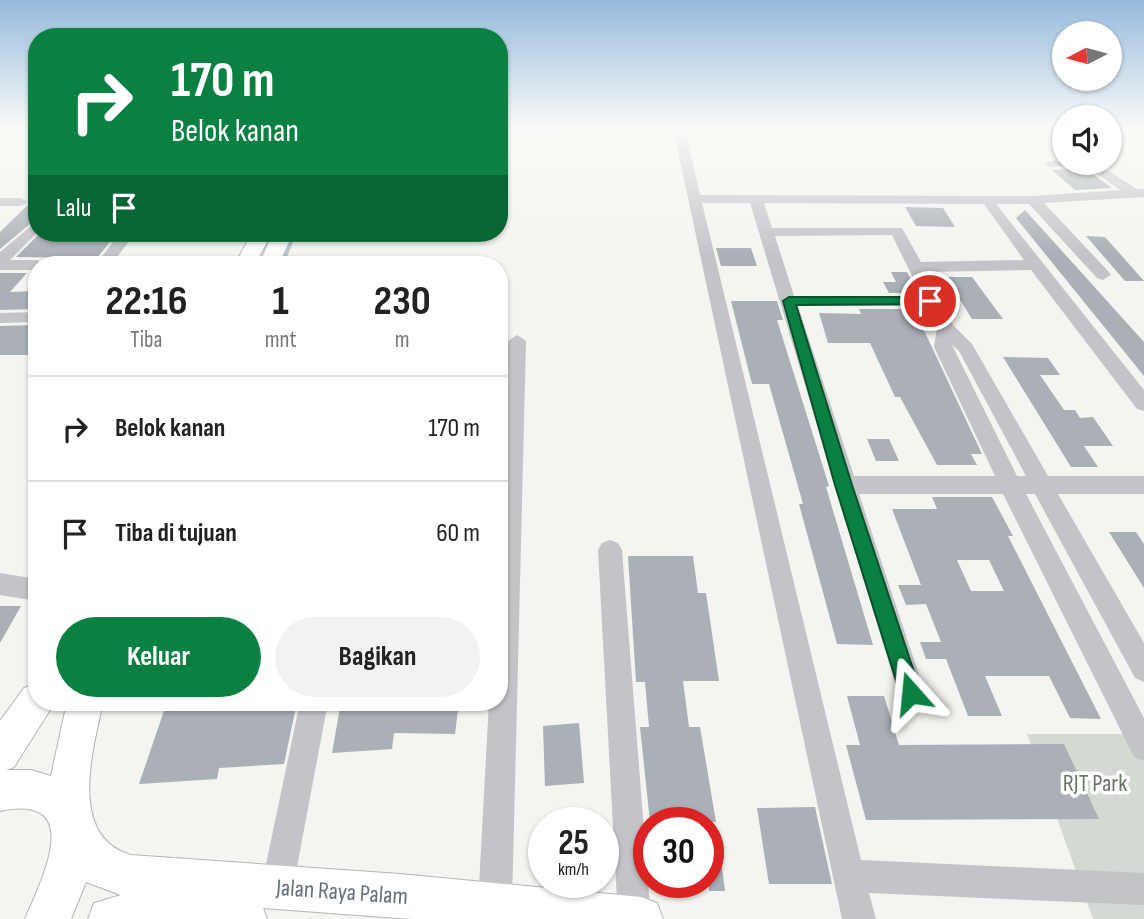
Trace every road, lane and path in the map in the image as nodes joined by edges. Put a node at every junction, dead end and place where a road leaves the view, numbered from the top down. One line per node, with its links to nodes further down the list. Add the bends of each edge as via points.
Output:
1 (690, 171): 4 (street)
2 (1108, 175): 3 (street)
3 (1138, 193): 6 (street)
4 (697, 199): 5 (street); 46 (street, via 740,407)
5 (756, 200): 7 (street); 12 (street)
6 (1033, 200): 7 (street); 20 (street)
7 (885, 201): 11 (street)
8 (0, 202): 9 (street)
9 (21, 202)
10 (990, 206): 18 (street)
11 (897, 231): 12 (street); 19 (street)
12 (766, 232): 21 (street)
13 (28, 234): 16 (street)
14 (121, 242): 15 (street)
15 (110, 256)
16 (0, 263): 17 (street)
17 (28, 265)
18 (1036, 265): 19 (street); 27 (street)
19 (914, 267): 22 (street)
20 (1103, 275)
21 (789, 301): 22 (street); 29 (street)
22 (930, 301): 25 (street)
23 (28, 317): 24 (street)
24 (0, 318)
25 (946, 328): 28 (street, via 966,348); 30 (street, via 943,347)
26 (517, 341): 33 (street)
27 (1144, 404)
28 (1043, 484): 30 (street); 31 (street); 36 (street)
29 (844, 485): 30 (street); 37 (street)
30 (1010, 485): 42 (street)
31 (1144, 485)
32 (610, 550): 50 (street)
33 (508, 572)
34 (0, 584): 35 (street)
35 (28, 589)
36 (1144, 669)
37 (911, 693)
38 (30, 711): 43 (main road)
39 (82, 711): 45 (main road, via 75,735)
40 (312, 711): 47 (street)
41 (503, 711): 49 (street)
42 (1144, 747)
43 (0, 752)
44 (0, 791): 45 (main road, Jalan Raya Palam, via 36,789 56,800)
45 (69, 819): 47 (main road, Jalan Raya Palam, via 100,866 131,877); 51 (main road, via 73,843 69,872)
46 (849, 876): 48 (street); 54 (street)
47 (277, 888): 49 (main road, Jalan Raya Palam)
48 (1144, 889)
49 (495, 905): 50 (main road, Jalan Raya Palam)
50 (638, 918)
51 (47, 919)
52 (110, 919): 53 (main road, via 174,912)
53 (245, 919)
54 (859, 919)

